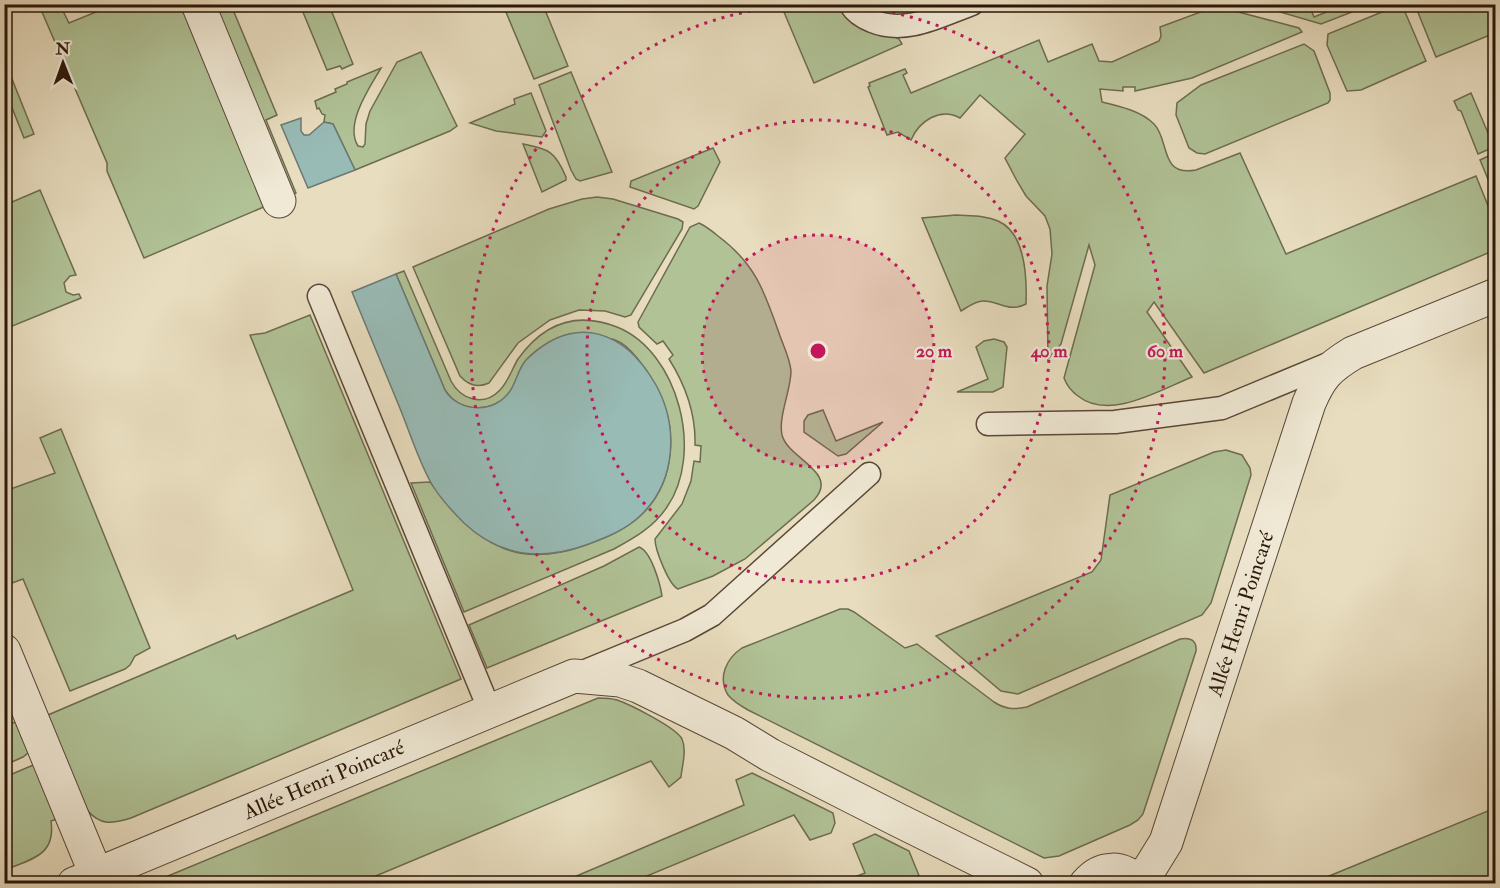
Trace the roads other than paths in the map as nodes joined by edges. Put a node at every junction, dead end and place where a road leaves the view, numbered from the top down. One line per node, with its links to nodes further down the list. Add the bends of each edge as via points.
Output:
1 (198, 4): 4 (street)
2 (850, 4): 3 (lane, via 866,19 897,27 914,26)
3 (972, 4)
4 (279, 201)
5 (1496, 295): 7 (street, Allée Henri Poincaré)
6 (319, 296): 12 (lane)
7 (1353, 353): 8 (lane, Allée Henri Poincaré, via 1222,408 1115,422); 14 (street, Allée Henri Poincaré, via 1323,375 1309,403 1166,842)
8 (988, 424)
9 (869, 474): 11 (lane, Allée Henri Poincaré, via 712,615)
10 (4, 651): 13 (street)
11 (574, 676): 12 (street, Allée Henri Poincaré); 15 (street, Allée Henri Poincaré, via 620,680 638,686)
12 (490, 711): 13 (street, Allée Henri Poincaré)
13 (85, 879)
14 (1137, 883): 16 (street, via 1129,874 1109,870 1092,876)
15 (1028, 884)
16 (1086, 884)

